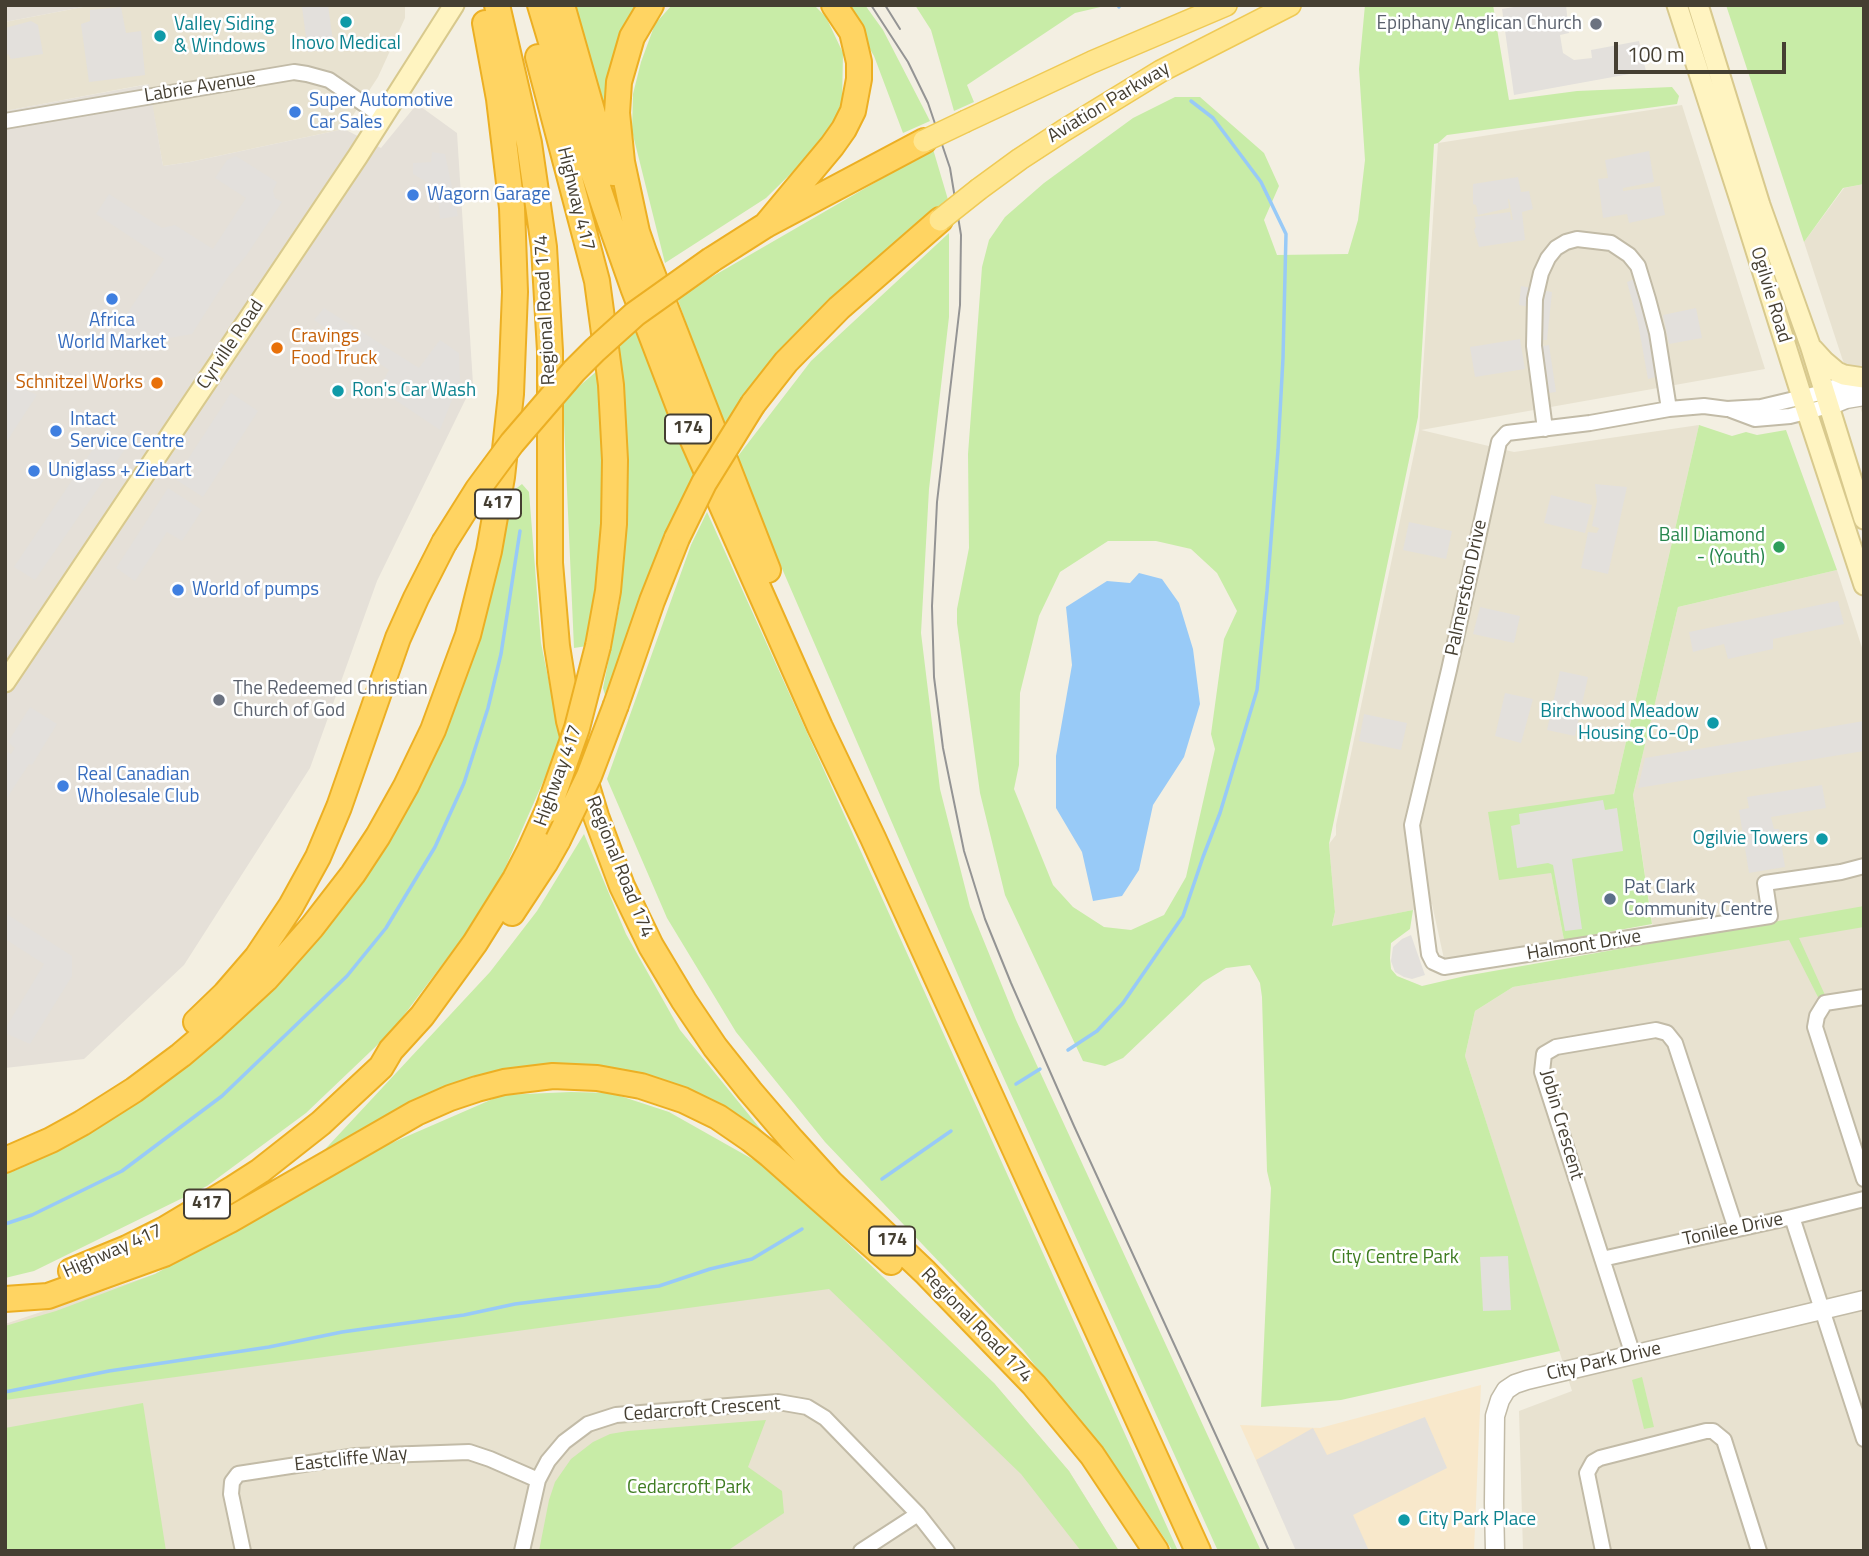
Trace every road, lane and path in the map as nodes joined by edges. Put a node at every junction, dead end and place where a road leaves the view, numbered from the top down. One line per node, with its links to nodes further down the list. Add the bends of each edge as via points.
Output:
1 (482, 5): 34 (highway, 417, via 512,208 513,367 489,551 468,635 433,730 391,814 353,874 266,979 134,1090 51,1140)
2 (497, 5): 45 (highway, Regional Road 174 / 174, via 529,142 544,247 550,351 550,564 557,646 580,763 622,886 684,1001 769,1114 831,1183 1034,1385)
3 (525, 5): 33 (highway, Highway 417 / 417, bridge, via 597,281 611,385 615,460 608,591 577,728 548,810 520,869 443,989)
4 (540, 5): 29 (highway, 174, via 625,266 683,418)
5 (562, 5): 18 (highway, via 597,128)
6 (651, 5): 18 (highway, via 627,51 617,97 622,162)
7 (834, 5): 17 (highway, via 852,32 858,54 853,111 832,146)
8 (1226, 5): 15 (main road, Aviation Parkway, bridge)
9 (1290, 5): 16 (main road, Aviation Parkway, bridge, via 1161,71 1020,159)
10 (1677, 5): 23 (main road, Ogilvie Road)
11 (1698, 5): 19 (main road, Ogilvie Road, via 1760,205)
12 (451, 10): 13 (main road, Cyrville Road)
13 (383, 117): 14 (street, Labrie Avenue, via 329,80 293,72); 28 (main road, Cyrville Road)
14 (5, 121)
15 (924, 141): 17 (highway)
16 (940, 219): 33 (highway, bridge, via 839,308 753,404 704,483 677,538 589,776 558,840 516,908 443,1006 397,1058)
17 (766, 225): 34 (highway, bridge, via 635,314 595,350 512,443 478,489 444,543 398,638 318,857 257,957 172,1043)
18 (637, 232): 29 (highway)
19 (1810, 345): 20 (main road, via 1837,372); 22 (main road, Ogilvie Road)
20 (1864, 379): 22 (street)
21 (1864, 396): 22 (street)
22 (1826, 399): 23 (street, Palmerston Drive); 26 (main road, Ogilvie Road)
23 (1804, 405): 24 (street, Palmerston Drive); 27 (main road, Ogilvie Road)
24 (1670, 409): 25 (street, Palmerston Drive); 25 (street, via 1657,333 1638,266 1611,243 1577,239 1556,248 1548,258 1535,299 1534,350)
25 (1545, 429): 31 (street, Palmerston Drive, via 1507,433 1499,442 1412,825)
26 (1864, 519)
27 (1864, 585)
28 (5, 682)
29 (873, 838): 53 (highway, 174)
30 (1864, 866): 31 (street, Halmont Drive, via 1765,883 1770,916 1495,961 1444,967)
31 (1433, 962)
32 (1864, 997): 35 (street, via 1825,1003 1815,1027)
33 (381, 1067): 40 (highway, Highway 417 / 417, via 302,1138 223,1195 127,1248)
34 (5, 1160)
35 (1864, 1179)
36 (1864, 1199): 37 (street, Tonilee Drive)
37 (1792, 1217): 38 (street, Tonilee Drive); 42 (street)
38 (1737, 1229): 39 (street, Tonilee Drive); 39 (street, Jobin Crescent, via 1675,1043 1667,1033 1656,1030 1556,1047 1544,1055 1542,1072)
39 (1602, 1259): 43 (street, Jobin Crescent)
40 (5, 1298): 45 (highway, via 48,1296 164,1254 416,1113 477,1088 527,1078 618,1080 701,1108 770,1154 966,1331)
41 (1864, 1300): 42 (street, City Park Drive)
42 (1822, 1310): 43 (street, City Park Drive); 44 (street)
43 (1633, 1355): 54 (street, City Park Drive, via 1527,1380 1506,1390 1495,1416)
44 (1864, 1438)
45 (1107, 1476): 52 (highway, Regional Road 174 / 174)
46 (538, 1480): 47 (street, Cedarcroft Crescent, via 564,1441 588,1424 616,1415 778,1402 807,1407 825,1418); 48 (street, Eastcliffe Way, via 469,1452 356,1456 238,1474 231,1494); 49 (street, Cedarcroft Crescent)
47 (918, 1514): 50 (street); 51 (street, Cedarcroft Crescent)
48 (243, 1551)
49 (522, 1551)
50 (861, 1551)
51 (947, 1551)
52 (1156, 1551)
53 (1198, 1551)
54 (1495, 1551)
55 (1603, 1551): 56 (street, via 1587,1473 1593,1462 1713,1431 1724,1440)
56 (1759, 1551)

